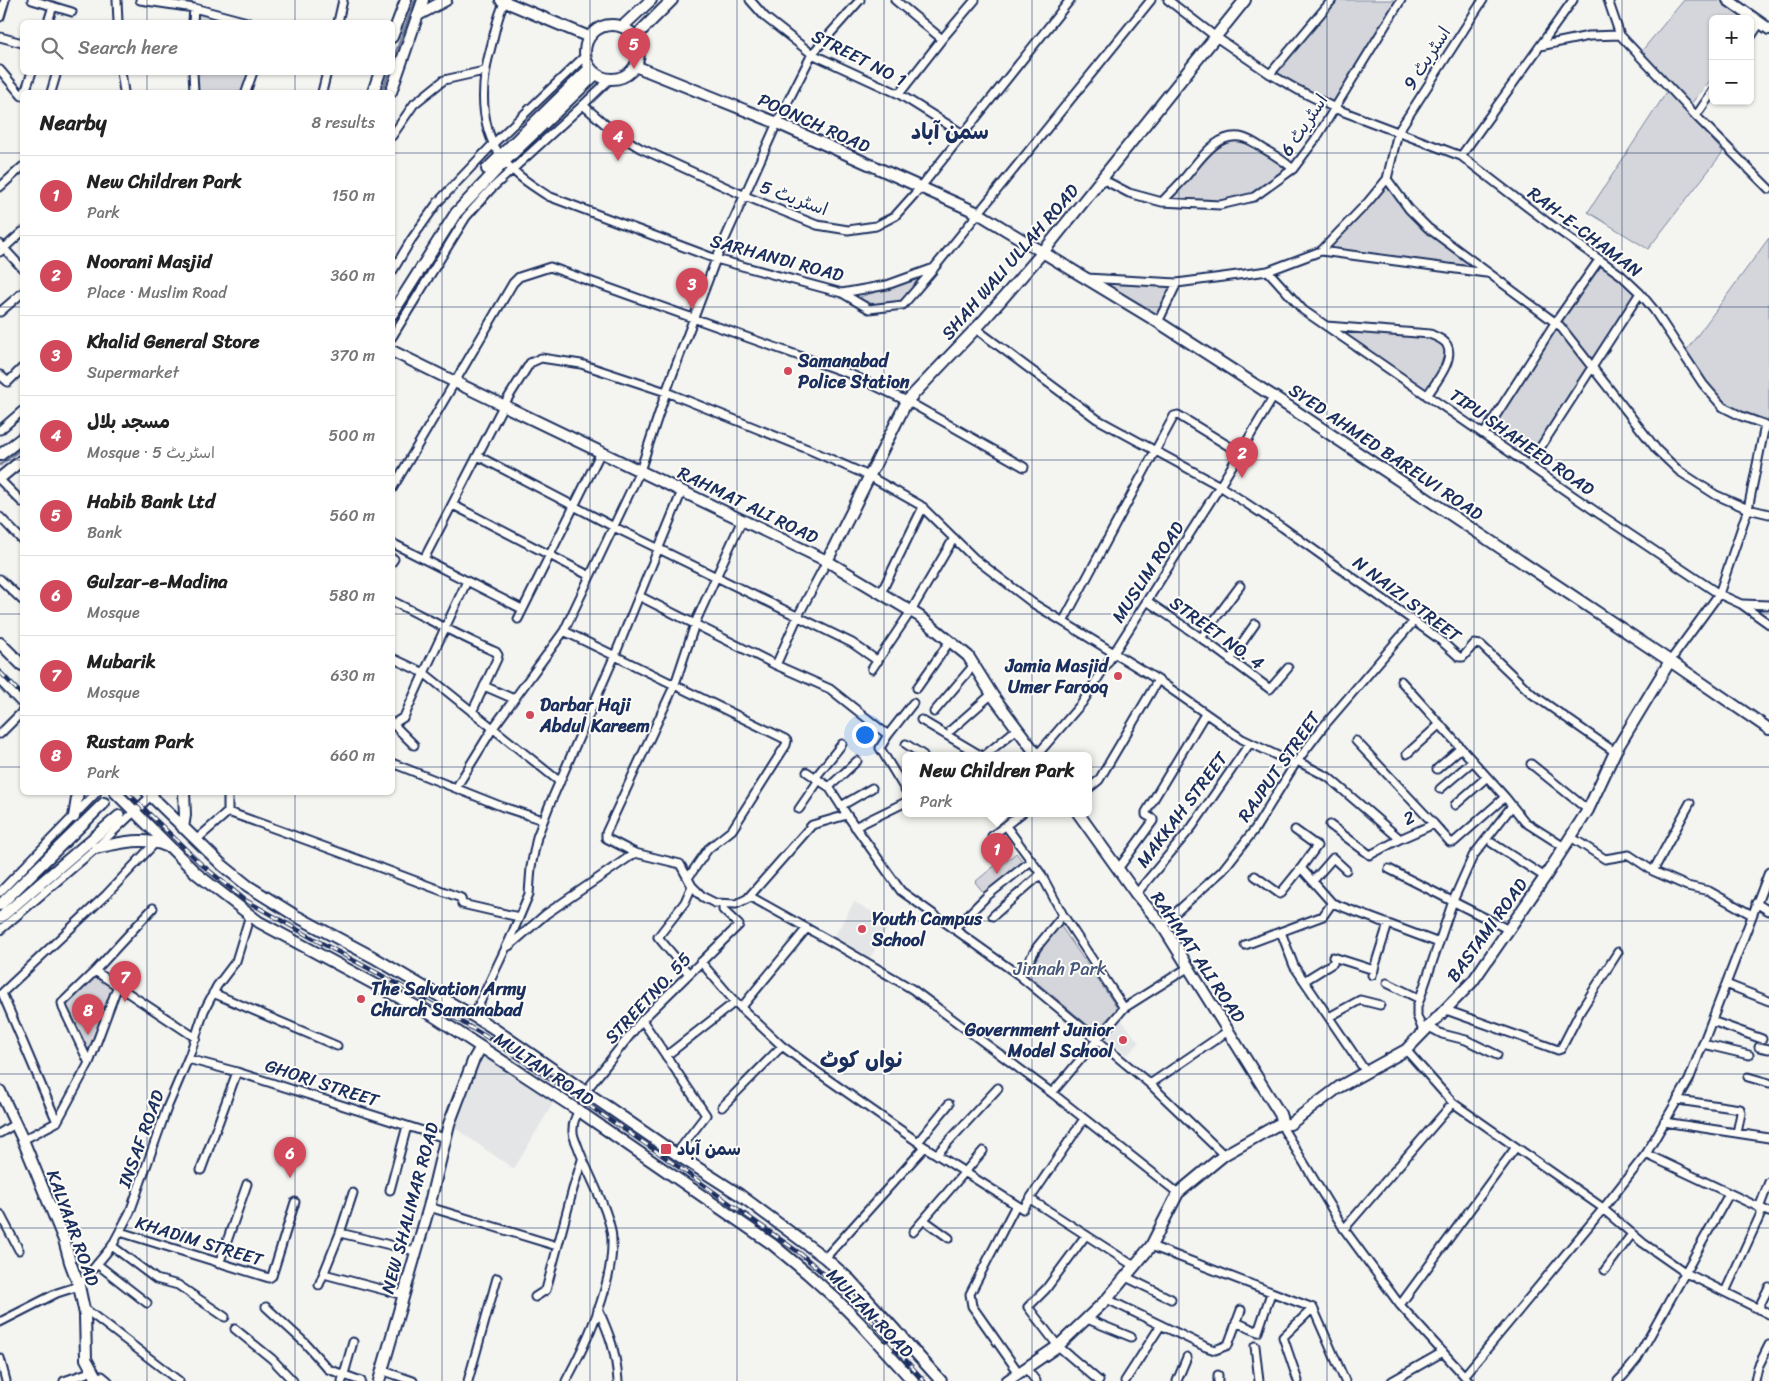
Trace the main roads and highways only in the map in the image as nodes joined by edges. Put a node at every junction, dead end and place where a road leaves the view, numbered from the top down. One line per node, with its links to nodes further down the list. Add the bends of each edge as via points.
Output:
1 (400, 0): 11 (main road)
2 (406, 0): 11 (main road)
3 (423, 0): 10 (main road)
4 (446, 0): 10 (main road)
5 (504, 0): 15 (main road)
6 (651, 0): 13 (main road)
7 (672, 0): 16 (main road)
8 (1245, 0): 24 (main road, SHAH WALI ULLAH ROAD)
9 (1728, 0): 12 (main road)
10 (418, 15): 21 (main road)
11 (398, 20): 14 (main road)
12 (1765, 26)
13 (622, 27): 15 (main road, via 604,26); 16 (main road)
14 (395, 28)
15 (590, 37): 18 (main road, via 585,56)
16 (634, 38): 17 (main road, via 639,52)
17 (635, 66): 18 (main road, via 620,78 610,79); 23 (main road, POONCH ROAD, via 777,123)
18 (593, 71): 22 (main road)
19 (379, 75): 20 (main road)
20 (374, 90)
21 (392, 90)
22 (502, 158): 25 (main road, via 451,209); 26 (main road, via 456,213)
23 (978, 213): 24 (main road, SYED AHMED BARELVI ROAD)
24 (1043, 252): 32 (main road, SHAH WALI ULLAH ROAD, via 907,401); 35 (main road, SYED AHMED BARELVI ROAD, via 1274,396)
25 (395, 297)
26 (395, 309)
27 (395, 352): 32 (main road, RAHMAT ALI ROAD)
28 (20, 440): 29 (main road)
29 (0, 455)
30 (20, 462): 31 (main road)
31 (0, 479)
32 (827, 561): 39 (main road, RAHMAT ALI ROAD, via 911,611 968,656)
33 (0, 643): 34 (main road)
34 (20, 660)
35 (1670, 661): 38 (main road, SYED AHMED BARELVI ROAD); 55 (main road, BASTAMI ROAD, via 1616,752 1588,810 1473,982 1406,1050 1339,1087 1290,1124)
36 (0, 679): 37 (main road)
37 (20, 700)
38 (1769, 729)
39 (1035, 752)
40 (78, 795): 45 (main road)
41 (118, 795): 49 (main road, MULTAN ROAD)
42 (152, 795): 48 (main road, MULTAN ROAD)
43 (184, 795): 48 (main road)
44 (104, 803): 51 (main road)
45 (74, 816)
46 (118, 816): 52 (main road)
47 (1081, 817): 55 (main road, RAHMAT ALI ROAD, via 1162,925 1280,1114)
48 (183, 828): 56 (main road, MULTAN ROAD, via 234,875 270,901 473,1016 740,1195 825,1258)
49 (169, 847): 50 (main road, via 156,842 117,843); 53 (main road, MULTAN ROAD, via 197,874 260,922 432,1015)
50 (96, 848)
51 (0, 905)
52 (0, 918)
53 (481, 1047): 57 (main road, MULTAN ROAD, via 772,1244 836,1299); 59 (main road, NEW SHALIMAR ROAD, via 449,1124 429,1207)
54 (0, 1091): 58 (main road, KALYAAR ROAD, via 64,1240 84,1308 86,1360)
55 (1283, 1124): 62 (main road, BASTAMI ROAD, via 1224,1155 1178,1192 1151,1246 1108,1299 1058,1346)
56 (902, 1336): 57 (main road); 61 (main road, MULTAN ROAD)
57 (885, 1350): 60 (main road, MULTAN ROAD)
58 (96, 1377)
59 (379, 1381)
60 (913, 1381)
61 (941, 1381)
62 (1007, 1381)

